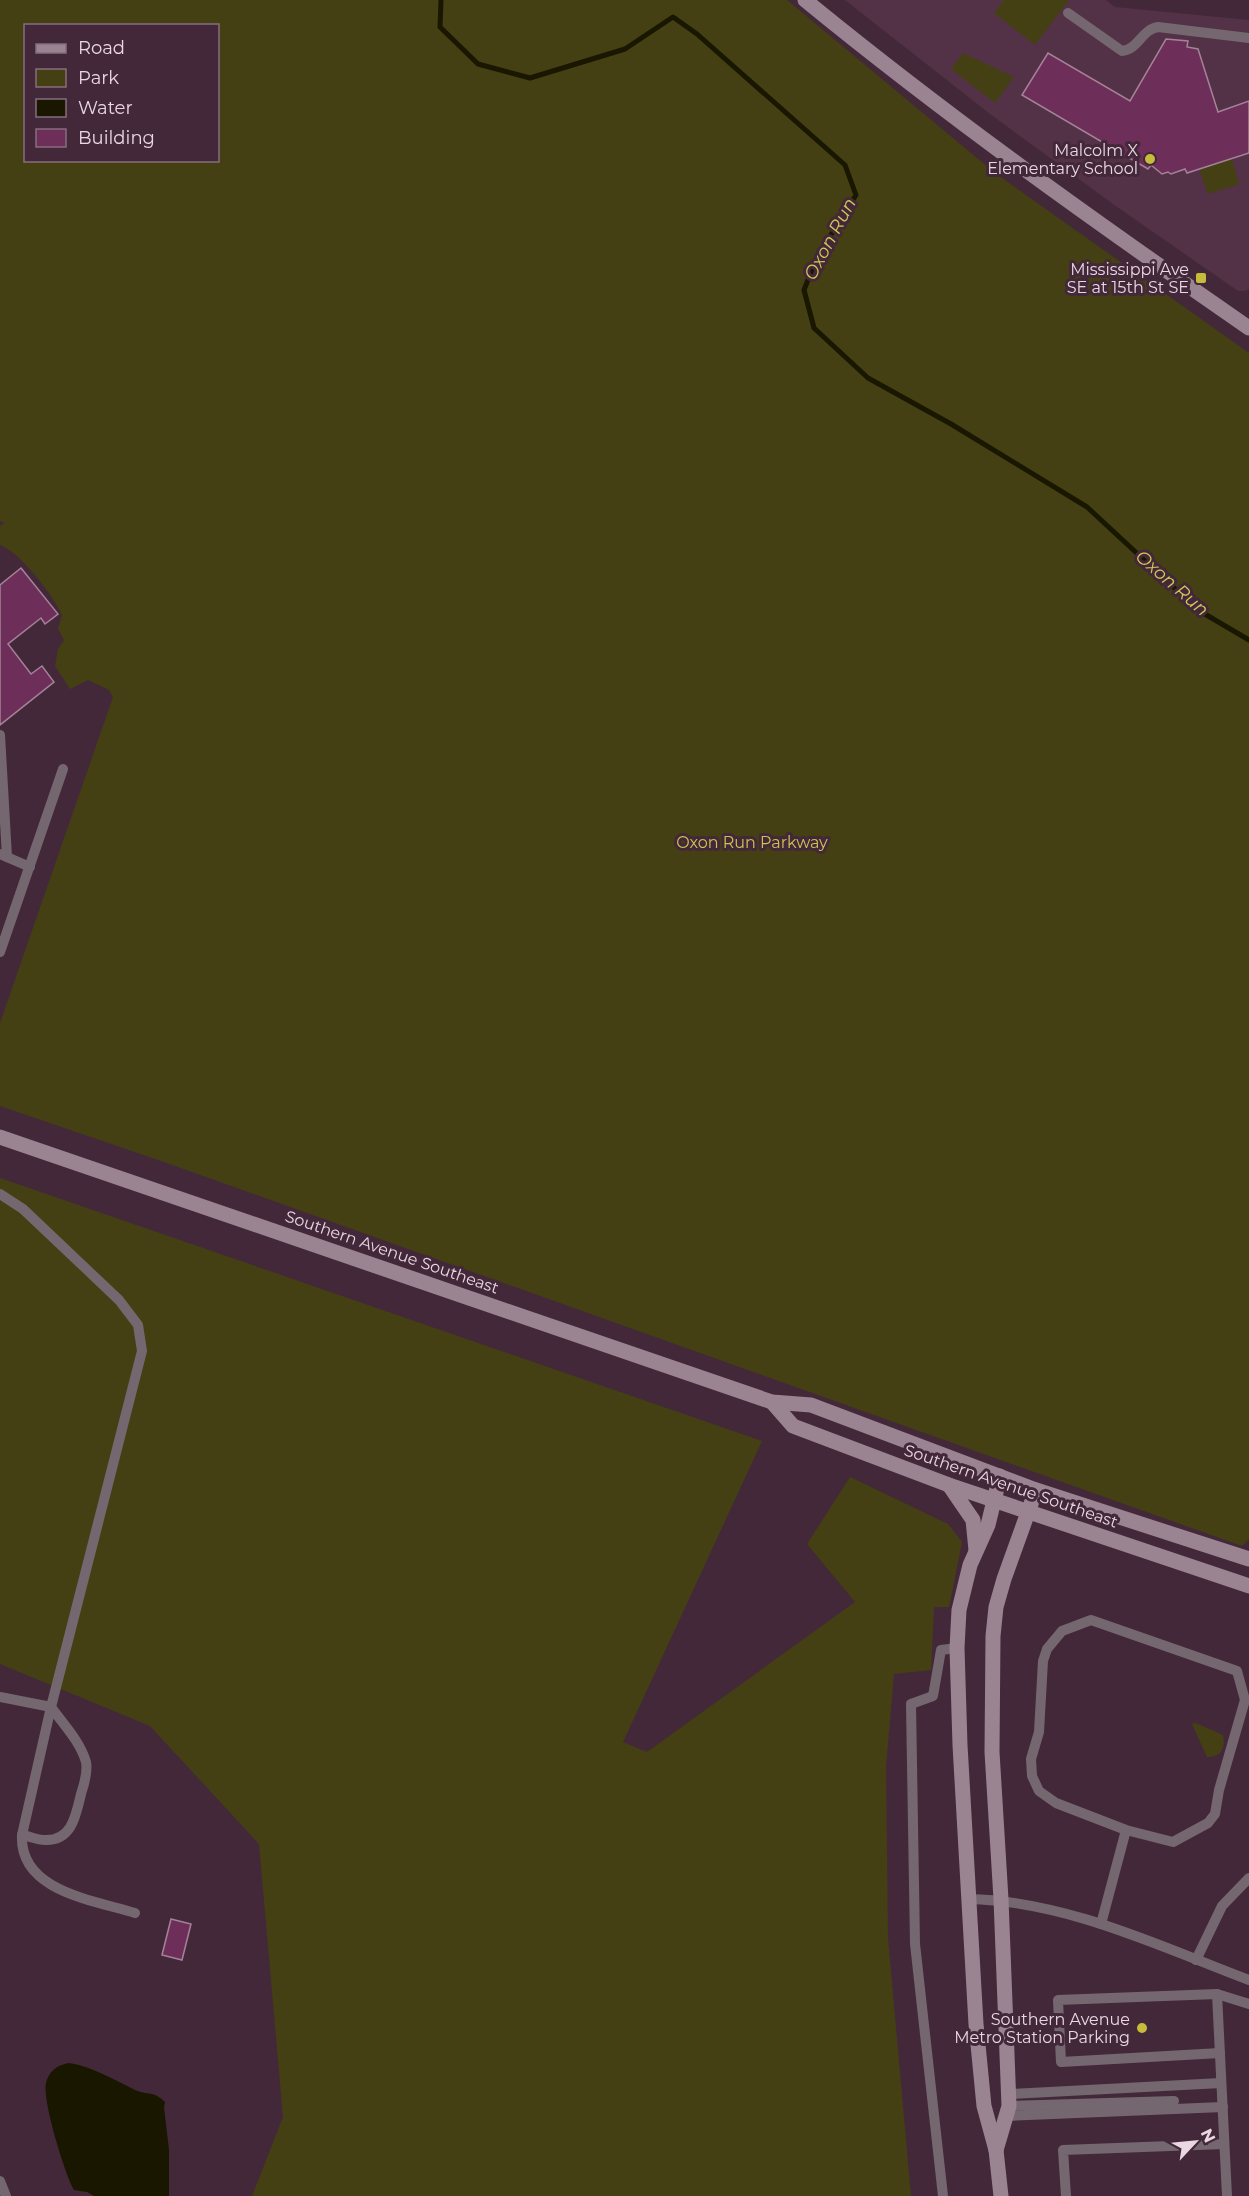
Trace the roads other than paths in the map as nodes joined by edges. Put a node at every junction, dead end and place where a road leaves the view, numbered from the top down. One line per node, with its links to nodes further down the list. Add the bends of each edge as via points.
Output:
1 (805, 0): 4 (main road, via 1007,158)
2 (1068, 13): 3 (lane, via 1122,51 1133,48 1146,31 1158,27)
3 (1249, 38)
4 (1249, 328)
5 (0, 735): 7 (lane)
6 (63, 769): 8 (lane)
7 (3, 855): 8 (lane)
8 (30, 867): 9 (lane)
9 (0, 952)
10 (0, 1137): 12 (main road, Southern Avenue Southeast)
11 (0, 1194): 23 (lane, via 23,1209 119,1300 138,1325 142,1351)
12 (772, 1401): 13 (main road, Southern Avenue Southeast, via 811,1405); 14 (main road, Southern Avenue Southeast, via 793,1426)
13 (1000, 1476): 15 (main road, Southern Avenue Southeast); 16 (main road)
14 (949, 1485): 16 (main road, Southern Avenue Southeast); 18 (main road, via 973,1520)
15 (1036, 1490): 17 (main road); 19 (main road, Southern Avenue Southeast)
16 (994, 1500): 17 (main road, Southern Avenue Southeast); 18 (main road)
17 (1028, 1512): 20 (main road, Southern Avenue Southeast); 28 (main road, via 996,1607 993,1636 992,1752)
18 (976, 1551): 21 (main road, via 959,1610)
19 (1249, 1559)
20 (1249, 1586)
21 (957, 1648): 27 (main road); 43 (lane, via 941,1650 933,1696 911,1704 915,1944)
22 (0, 1697): 23 (lane)
23 (51, 1707): 25 (lane); 25 (lane, via 84,1755 84,1786 74,1824 66,1834 45,1840)
24 (1126, 1830): 24 (lane, via 1056,1803 1039,1791 1032,1776 1047,1649 1062,1631 1091,1620 1236,1671 1245,1700 1215,1814 1208,1823 1173,1842); 30 (lane)
25 (22, 1835): 29 (lane, via 24,1855 40,1879 62,1891)
26 (1249, 1878): 31 (lane, via 1222,1906)
27 (969, 1899): 28 (lane); 40 (main road, via 984,2106)
28 (1001, 1899): 30 (lane); 38 (main road)
29 (135, 1913)
30 (1101, 1924): 31 (lane)
31 (1196, 1960): 32 (lane)
32 (1249, 1980)
33 (1217, 1994): 34 (lane); 35 (lane); 35 (lane, via 1058,2000 1061,2062)
34 (1249, 2004)
35 (1220, 2053): 36 (lane)
36 (1221, 2083): 37 (lane); 38 (lane)
37 (1222, 2103): 38 (lane); 39 (lane)
38 (1008, 2105): 40 (main road)
39 (1224, 2144): 45 (lane, via 1063,2150); 46 (lane)
40 (996, 2150): 44 (main road)
41 (0, 2181): 42 (lane)
42 (6, 2196)
43 (943, 2196)
44 (1001, 2196)
45 (1066, 2196)
46 (1227, 2196)

